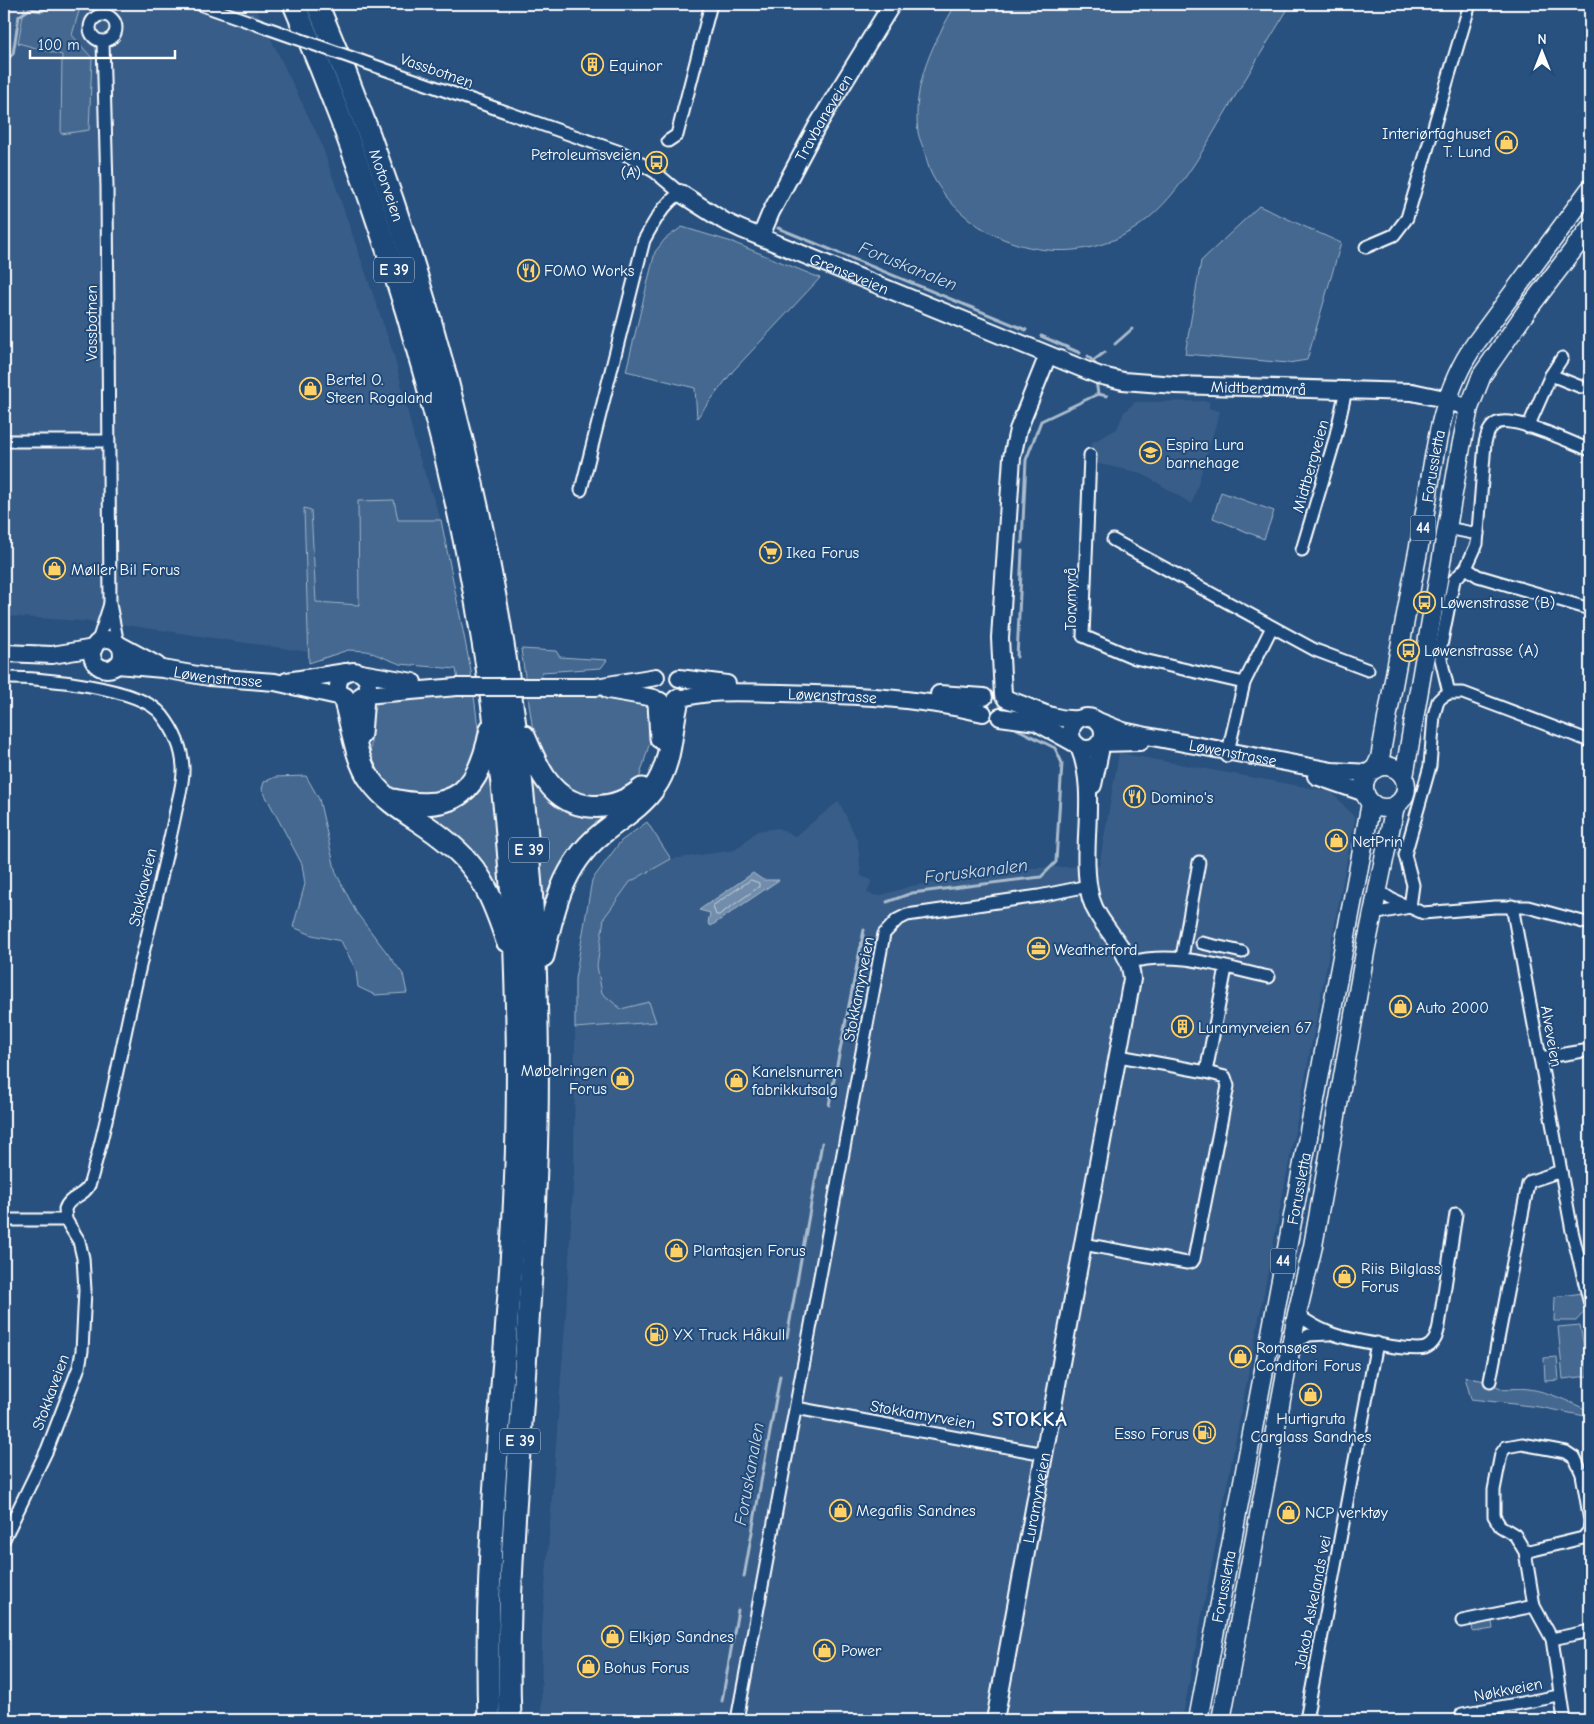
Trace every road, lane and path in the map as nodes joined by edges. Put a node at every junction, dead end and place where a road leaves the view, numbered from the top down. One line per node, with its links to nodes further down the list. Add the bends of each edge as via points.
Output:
1 (199, 4): 10 (street, Vassbotnen, bridge, via 623,153)
2 (294, 4): 55 (highway, E 39, via 362,171 425,369 470,564)
3 (317, 4): 56 (highway, Motorveien / E 39, via 378,158 444,370 484,532)
4 (711, 4): 8 (street, via 677,134)
5 (892, 4): 12 (main road, Travbaneveien, via 788,178)
6 (1470, 4): 13 (street, via 1406,221 1389,238)
7 (104, 42): 23 (street, Vassbotnen)
8 (668, 141)
9 (1590, 189): 19 (main road, Forussletta / 44, via 1466,357)
10 (680, 193): 12 (main road, Grenseveien, via 724,221); 26 (street, via 664,208 644,240)
11 (1590, 228): 20 (main road, Forussletta / 44, via 1482,375)
12 (761, 236): 14 (main road, Grenseveien)
13 (1366, 247)
14 (1048, 355): 18 (main road, Midtbergmyrå, via 1098,375 1123,381); 53 (main road, via 1018,430 1012,457)
15 (1562, 358): 16 (street)
16 (1551, 375): 17 (street); 21 (street)
17 (1581, 387)
18 (1346, 390): 19 (main road, Midtbergmyrå, via 1412,392); 30 (street, Midtbergveien)
19 (1447, 401): 20 (main road, Midtbergmyrå); 63 (main road, Forussletta / 44, via 1380,758)
20 (1469, 408): 27 (main road, Forussletta / 44)
21 (1528, 427): 24 (street); 28 (street, via 1502,422 1494,425 1486,436)
22 (4, 441): 23 (street)
23 (108, 441): 32 (street, Vassbotnen)
24 (1590, 450)
25 (1090, 455): 48 (street, Torvmyrå, via 1083,636 1135,658)
26 (581, 490)
27 (1447, 528): 28 (street); 64 (main road, Forussletta / 44)
28 (1478, 534): 31 (street, via 1474,554)
29 (1112, 540): 34 (street)
30 (1302, 550)
31 (1466, 568): 33 (street, via 1478,576); 51 (street, via 1454,580 1441,646)
32 (110, 604): 35 (street, Vassbotnen); 36 (street, Vassbotnen)
33 (1590, 609)
34 (1272, 627): 42 (street, via 1315,650); 48 (street)
35 (118, 644): 36 (main road, via 110,640); 39 (main road, via 122,654); 41 (main road, Løwenstrasse)
36 (95, 646): 38 (main road); 40 (main road, via 94,659)
37 (4, 653): 38 (main road)
38 (52, 655): 40 (main road)
39 (117, 665): 40 (main road); 41 (main road, Løwenstrasse)
40 (100, 667)
41 (163, 669): 47 (main road, Løwenstrasse, via 209,678)
42 (1368, 670)
43 (354, 672): 47 (main road, Løwenstrasse); 49 (main road, Løwenstrasse); 52 (main road, via 368,683); 52 (main road, via 338,684)
44 (4, 678): 91 (street, Stokkaveien, via 45,680 111,691 145,701 155,707 170,725 180,747 183,766 171,835 119,1053 103,1138 89,1184 82,1195 66,1206)
45 (656, 678): 46 (main road, via 668,673); 50 (main road, Løwenstrasse); 54 (main road, via 651,688)
46 (679, 678): 53 (main road, Løwenstrasse, via 744,685 882,689); 54 (main road, via 683,689)
47 (275, 682): 52 (main road, Løwenstrasse)
48 (1244, 683): 62 (street)
49 (454, 687): 50 (main road, Løwenstrasse, bridge); 52 (main road, Løwenstrasse)
50 (596, 688): 54 (main road, Løwenstrasse)
51 (1449, 693): 59 (street, via 1463,693); 73 (street, via 1438,701 1434,715 1430,766 1406,848 1406,863 1413,885)
52 (354, 697): 66 (highway, E 39, via 358,747 366,774)
53 (993, 699): 54 (main road, Løwenstrasse, via 925,701 854,695 711,692); 57 (main road, Løwenstrasse, via 1053,717); 61 (main road, via 991,718 1036,722)
54 (668, 700): 56 (highway, E 39, via 652,777 631,798 605,807 574,803 552,788 537,765); 83 (highway, E 39, via 670,750 664,770 654,788 637,807 590,845 566,878 555,904)
55 (494, 711): 66 (highway, E 39, via 481,767 461,793 430,805); 81 (highway, E 39, via 508,836)
56 (515, 718): 83 (highway, E 39, via 527,825)
57 (1078, 720): 58 (main road, via 1088,717); 61 (main road, via 1071,732)
58 (1098, 721): 60 (main road, via 1103,734); 62 (main road, Løwenstrasse, via 1123,731)
59 (1590, 741)
60 (1099, 743): 61 (main road, via 1088,749); 62 (main road, Løwenstrasse, via 1121,740); 68 (main road)
61 (1077, 746): 68 (main road, via 1085,766)
62 (1228, 753): 63 (main road, Løwenstrasse, via 1332,771); 65 (main road, Løwenstrasse, via 1294,770)
63 (1372, 771): 64 (main road, via 1381,767 1391,768); 65 (main road, 44, via 1366,779)
64 (1404, 778): 67 (main road, 44, via 1404,796)
65 (1368, 798): 67 (main road, via 1382,808); 113 (main road, Forussletta / 44)
66 (388, 799): 81 (highway, E 39, via 455,847 474,867 490,892)
67 (1395, 806): 71 (main road, Forussletta / 44)
68 (1088, 810): 70 (main road)
69 (1199, 862): 78 (street)
70 (1088, 886): 79 (main road, via 1096,910); 99 (street, Stokkamyrveien, via 907,915 897,920 884,934)
71 (1377, 890): 73 (street); 74 (main road, Forussletta / 44)
72 (1512, 906): 73 (street, via 1424,913); 75 (street, via 1540,909); 86 (street, Alveveien)
73 (1410, 907): 74 (street)
74 (1372, 914): 94 (main road, Forussletta / 44, via 1313,1246)
75 (1590, 924)
76 (1202, 943): 77 (street)
77 (1242, 952)
78 (1182, 957): 79 (street, via 1150,957); 80 (street)
79 (1130, 962): 85 (main road, Luramyrveien, via 1131,991)
80 (1226, 968): 82 (street); 87 (street)
81 (516, 970): 109 (highway, E 39, via 515,1179 490,1593)
82 (1269, 977)
83 (537, 983): 110 (highway, E 39, via 536,1162 510,1593)
84 (1590, 1050): 86 (street)
85 (1119, 1056): 87 (street); 92 (main road, Luramyrveien)
86 (1540, 1058): 88 (street, Alveveien)
87 (1206, 1072): 92 (street, via 1225,1077 1228,1086 1192,1262)
88 (1561, 1172): 93 (street, Alveveien); 98 (street, via 1528,1184)
89 (1456, 1214): 96 (street, via 1436,1339 1417,1349)
90 (4, 1220): 91 (street)
91 (66, 1220): 101 (street, Stokkaveien, via 83,1258 85,1290 81,1359 47,1450)
92 (1083, 1244): 100 (main road, Luramyrveien)
93 (1590, 1302)
94 (1297, 1314): 95 (street); 97 (main road, Forussletta / 44)
95 (1331, 1334): 96 (street); 97 (street, via 1309,1335)
96 (1377, 1343): 115 (street, Jakob Askelands vei)
97 (1291, 1345): 114 (main road, Forussletta / 44)
98 (1490, 1381)
99 (796, 1408): 100 (street, Stokkamyrveien); 111 (street, Stokkamyrveien)
100 (1045, 1454): 112 (main road, Luramyrveien)
101 (4, 1539)
102 (1525, 1552): 102 (street, Nøkkveien, via 1583,1538 1589,1531 1590,1521 1582,1474 1575,1458 1566,1452 1515,1444 1506,1447 1501,1454 1493,1511 1500,1526 1515,1535); 103 (street, Nøkkveien)
103 (1534, 1606): 104 (street); 106 (street, Nøkkveien)
104 (1462, 1621)
105 (1590, 1631): 106 (street)
106 (1552, 1639): 107 (street, Nøkkveien)
107 (1559, 1696): 108 (street, Nøkkveien); 116 (street, Nøkkveien)
108 (1462, 1714)
109 (489, 1720)
110 (510, 1720)
111 (737, 1720)
112 (995, 1720)
113 (1198, 1720)
114 (1221, 1720)
115 (1306, 1720)
116 (1564, 1720)

